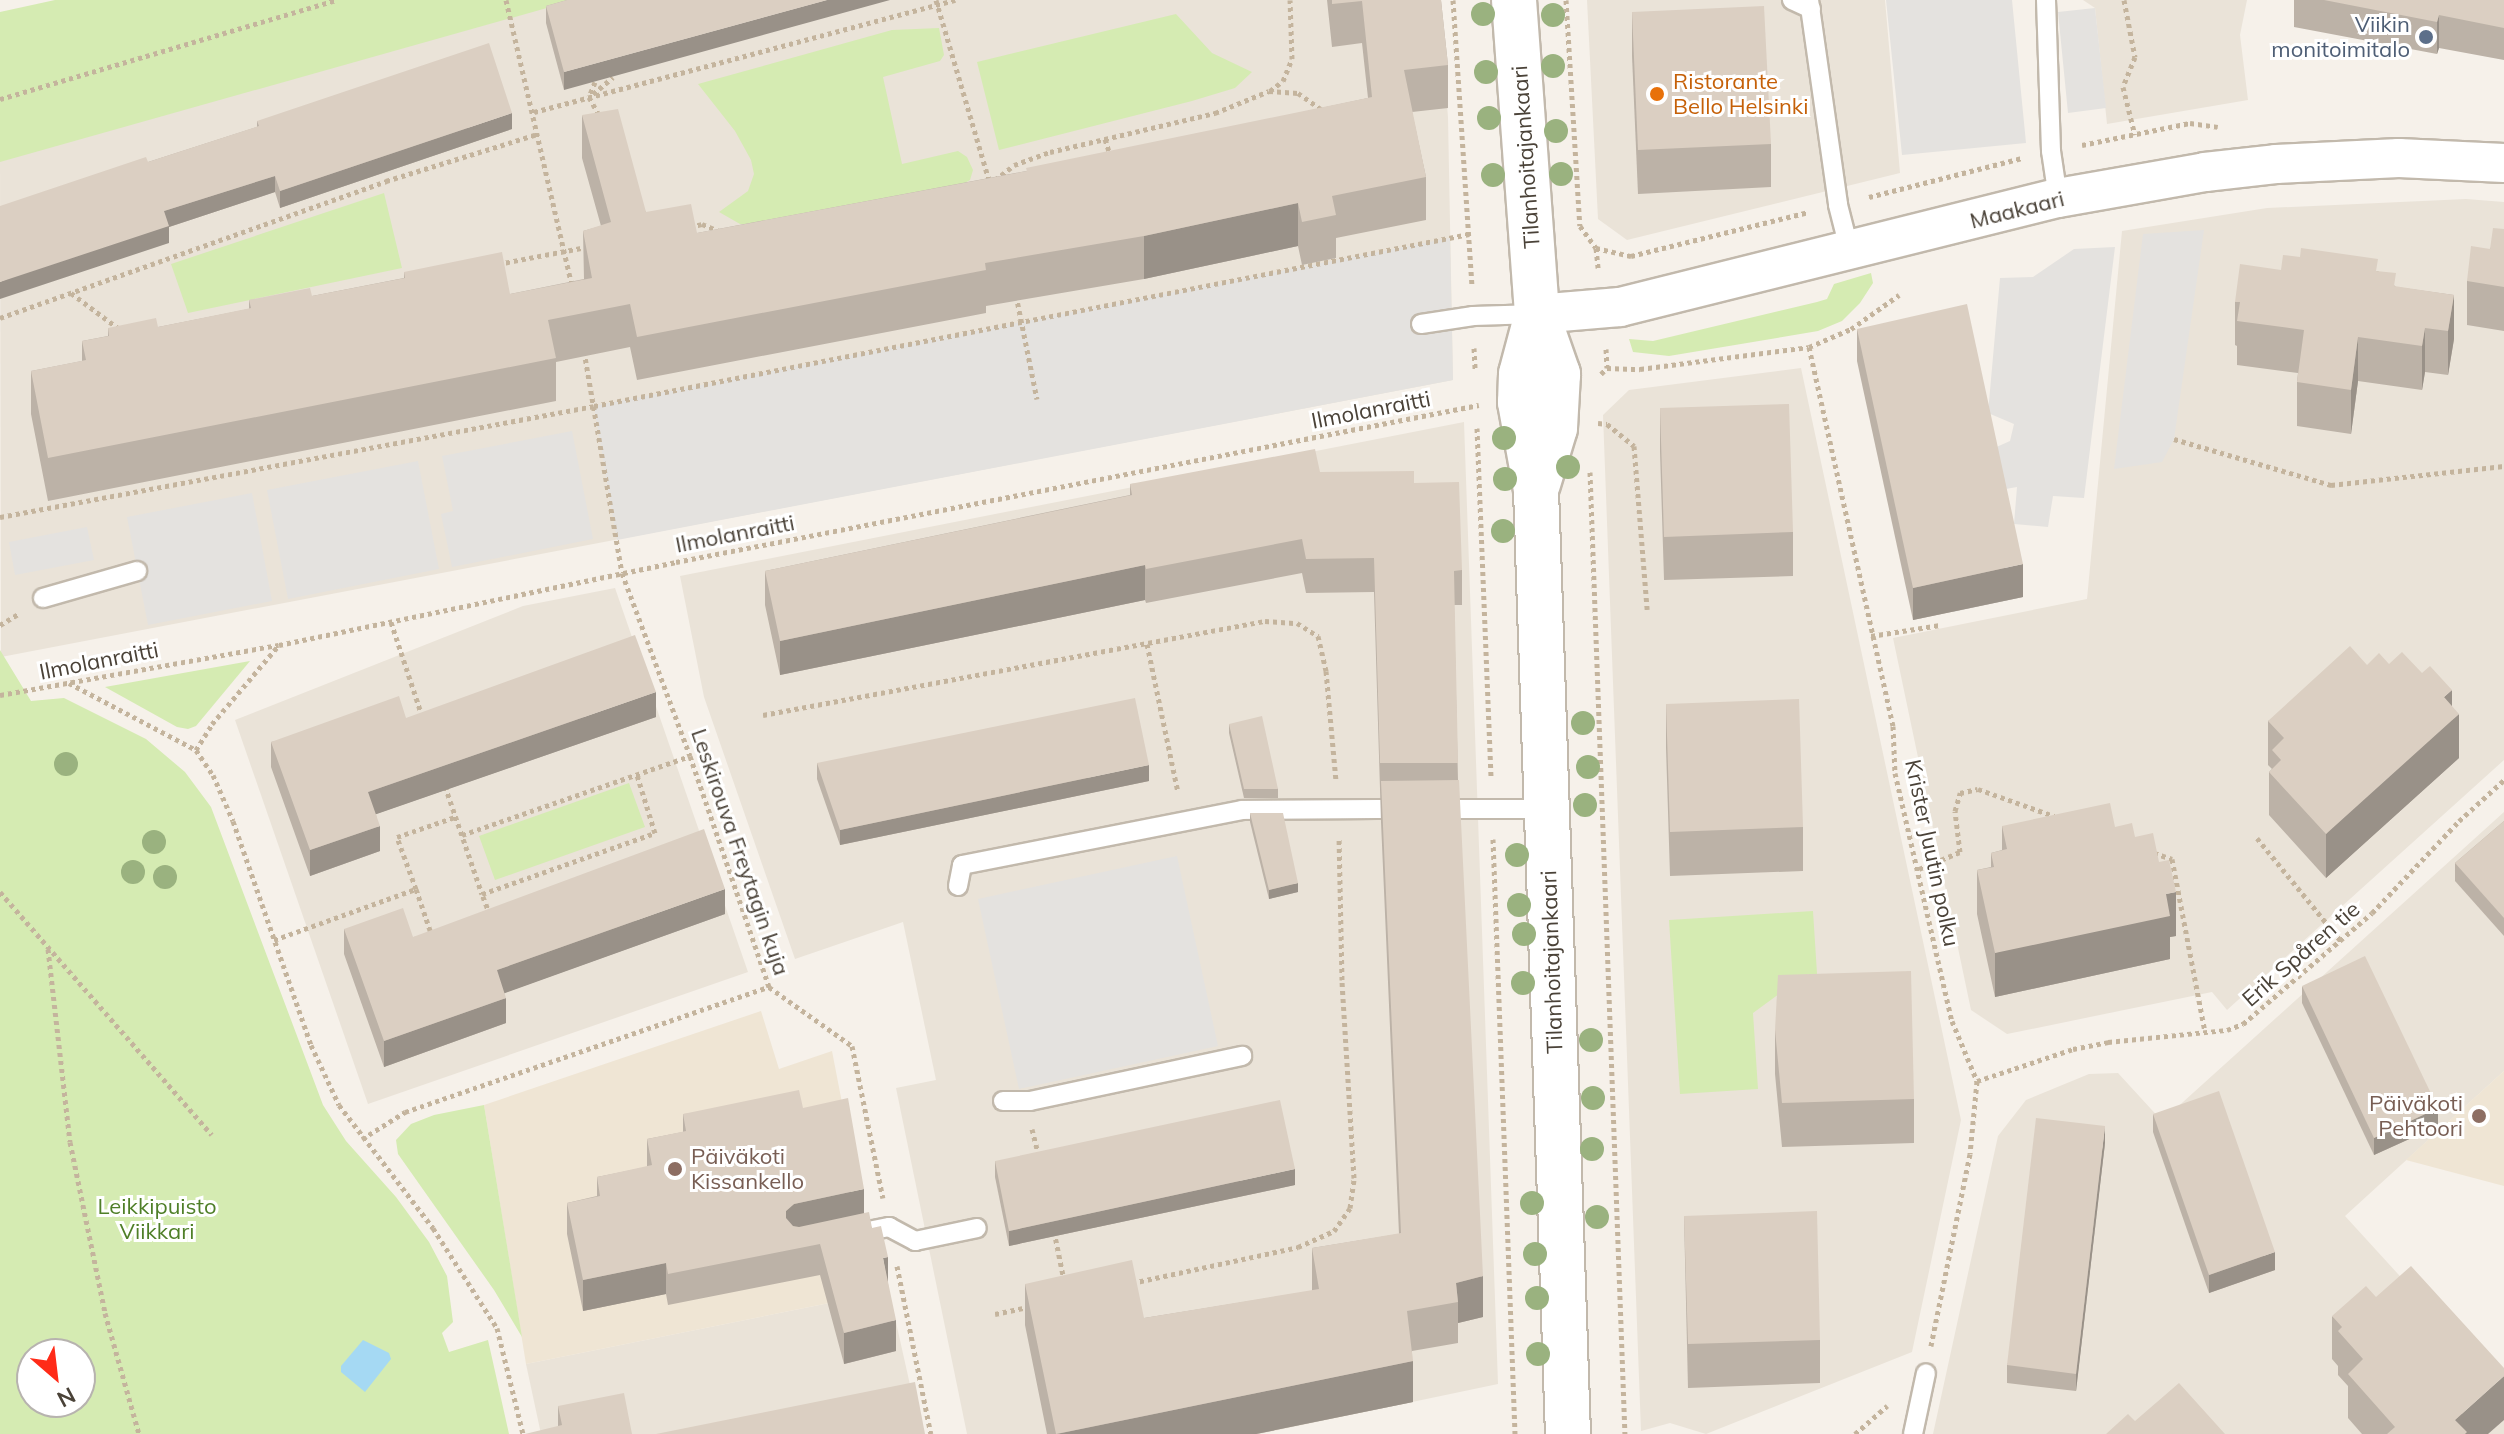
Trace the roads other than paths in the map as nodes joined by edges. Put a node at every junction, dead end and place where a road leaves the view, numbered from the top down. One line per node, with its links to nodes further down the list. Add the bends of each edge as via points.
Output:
1 (1514, 0): 8 (street, Tilanhoitajankaari)
2 (1792, 0): 4 (lane)
3 (2046, 0): 6 (lane, via 2051,151)
4 (1810, 4): 7 (lane, via 1838,205)
5 (2504, 163): 6 (street, Maakaari, via 2399,158 2276,164)
6 (2058, 198): 7 (street, Maakaari)
7 (1850, 252): 8 (street, Maakaari, via 1620,307)
8 (1537, 314): 9 (lane); 12 (street, Tilanhoitajankaari, via 1558,374 1555,428 1536,490)
9 (1421, 324)
10 (137, 571): 11 (lane)
11 (43, 598)
12 (1547, 809): 13 (lane, via 1242,810 962,865); 19 (street, Tilanhoitajankaari)
13 (958, 886)
14 (1242, 1056): 15 (lane)
15 (1003, 1101)
16 (977, 1228): 17 (lane, via 915,1241 889,1227)
17 (843, 1237)
18 (1926, 1373): 20 (lane)
19 (1568, 1434)
20 (1913, 1434)

